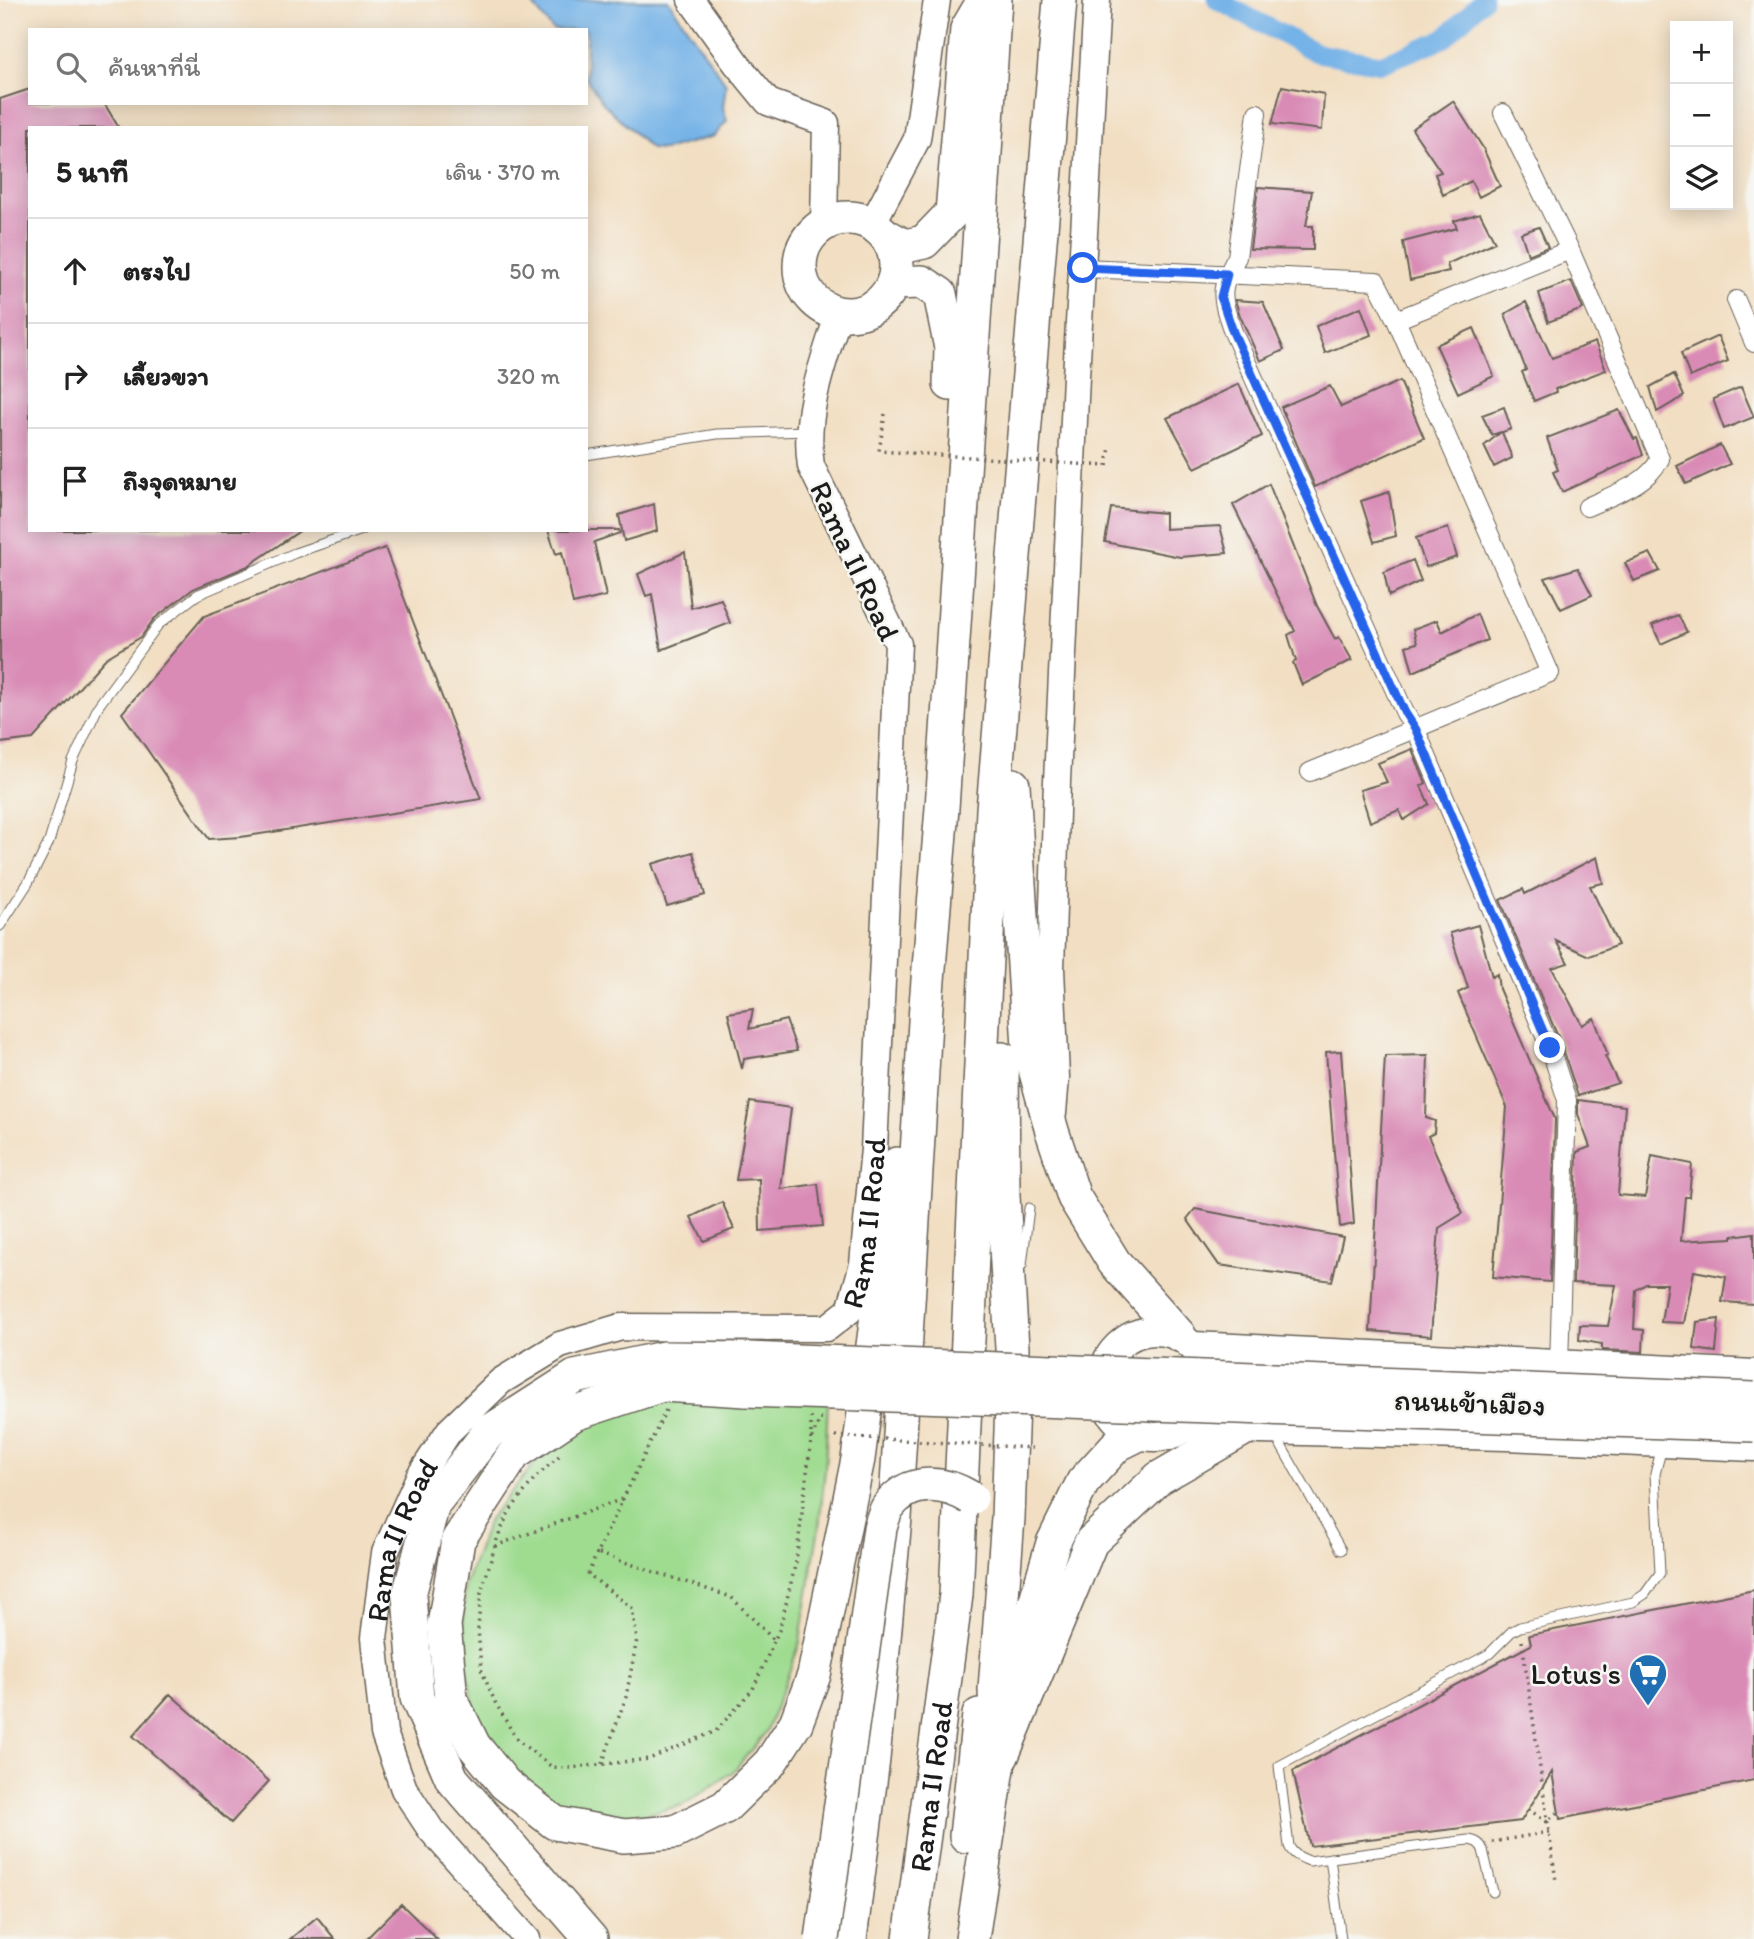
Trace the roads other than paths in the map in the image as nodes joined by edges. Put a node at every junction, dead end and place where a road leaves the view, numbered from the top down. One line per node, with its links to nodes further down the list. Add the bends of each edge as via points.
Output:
1 (691, 0): 9 (main road, via 768,103 826,123)
2 (937, 0): 10 (main road, via 918,139)
3 (984, 0): 10 (highway, via 967,29 952,213 924,242 905,246)
4 (995, 0): 23 (highway, Rama II Road)
5 (1060, 0): 24 (highway, Rama II Road)
6 (1097, 0): 12 (main road)
7 (1257, 113): 13 (street, via 1237,257)
8 (1503, 113): 11 (street)
9 (824, 224): 10 (highway, via 856,219); 16 (highway, via 811,235 799,266 810,297)
10 (878, 230): 14 (highway, via 893,250)
11 (1570, 250): 17 (street); 21 (street, via 1660,459 1642,480)
12 (1083, 268): 13 (street); 31 (main road, via 1057,781)
13 (1227, 274): 17 (street, via 1376,281); 25 (street, via 1221,297 1233,332)
14 (893, 283): 16 (highway, via 871,308); 23 (highway, via 922,282 940,294 951,348 944,501)
15 (1736, 300): 18 (street)
16 (839, 313): 19 (main road, Rama II Road, via 816,386)
17 (1396, 320): 25 (street, via 1550,673)
18 (1754, 343)
19 (809, 431): 20 (lane, via 716,434); 54 (main road, Rama II Road, via 811,466 898,644 874,1149 863,1264 850,1310 827,1328 621,1327 560,1345 501,1381 449,1431 419,1477 385,1553 374,1638 384,1733 404,1789 431,1830)
20 (588, 455)
21 (1587, 507)
22 (356, 532): 29 (lane, via 198,595 158,625 99,705 74,761 49,842)
23 (956, 602): 27 (highway, Rama II Road)
24 (1005, 668): 28 (highway, Rama II Road); 31 (highway, via 1029,1047)
25 (1416, 730): 26 (street); 37 (street, via 1550,1048 1567,1100)
26 (1310, 772)
27 (942, 808): 28 (highway); 30 (highway, Rama II Road)
28 (993, 810): 36 (highway); 58 (highway, Rama II Road, via 956,1595)
29 (0, 926)
30 (926, 1005): 39 (highway, via 900,1138 859,1459 814,1675 796,1723 770,1763 724,1807 675,1832 624,1836 555,1823 505,1784 474,1746 451,1699 444,1625 458,1540 514,1454 574,1415 662,1385); 57 (highway, Rama II Road, via 895,1518 873,1759)
31 (1052, 1131): 35 (highway, via 1074,1197 1114,1262)
32 (1028, 1208): 33 (lane)
33 (1021, 1272)
34 (1019, 1284): 36 (lane)
35 (1186, 1341): 37 (main road, ถนนเข้าเมือง); 38 (main road, ถนนเข้าเมือง, via 1161,1330 1142,1331 1125,1339); 45 (main road, via 1203,1359 1209,1389 1196,1418)
36 (1012, 1357): 38 (highway); 42 (highway)
37 (1559, 1365): 40 (main road, ถนนเข้าเมือง)
38 (1103, 1369): 43 (main road)
39 (747, 1374): 41 (highway, bridge); 44 (highway, bridge); 55 (highway, via 664,1358 575,1377 489,1432 433,1504 409,1595 417,1698 452,1779)
40 (1754, 1374)
41 (1754, 1399)
42 (1012, 1402): 43 (highway); 51 (highway, via 995,1689)
43 (1106, 1405): 47 (main road, via 1116,1421)
44 (1754, 1425)
45 (1184, 1429): 46 (main road, ถนนเข้าเมือง); 47 (main road, ถนนเข้าเมือง, via 1167,1436)
46 (1257, 1430): 48 (main road, ถนนเข้าเมือง); 50 (lane); 51 (highway, via 1158,1478 1091,1542)
47 (1139, 1434): 51 (highway, via 1117,1445 1083,1482 1053,1543 1013,1672)
48 (1664, 1442): 49 (main road, ถนนเข้าเมือง); 52 (lane, via 1655,1474 1660,1573 1645,1594 1633,1602 1512,1630 1489,1654 1279,1766 1292,1852 1309,1861)
49 (1754, 1447)
50 (1341, 1550)
51 (998, 1768): 60 (highway)
52 (1330, 1858): 53 (lane, via 1468,1840 1480,1844); 61 (lane)
53 (1493, 1892)
54 (527, 1939)
55 (591, 1939)
56 (822, 1939): 59 (highway, bridge, via 880,1528 887,1508 911,1488 926,1484 956,1489 973,1499 994,1530 996,1555)
57 (850, 1939)
58 (910, 1939)
59 (954, 1939)
60 (972, 1939)
61 (1341, 1939)

